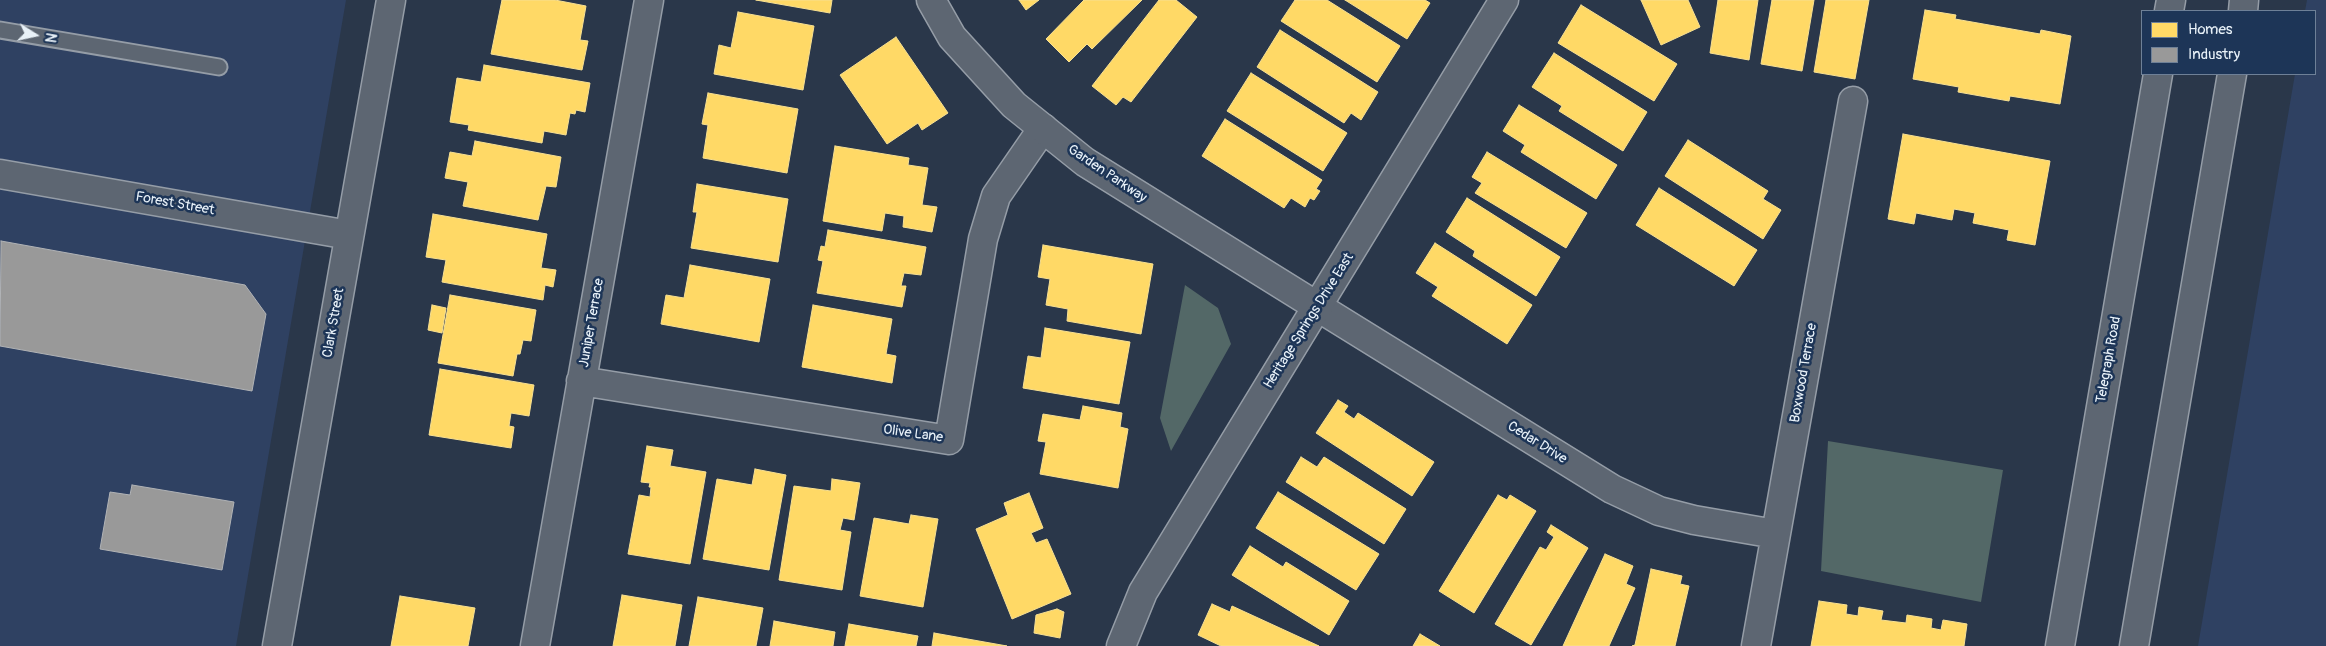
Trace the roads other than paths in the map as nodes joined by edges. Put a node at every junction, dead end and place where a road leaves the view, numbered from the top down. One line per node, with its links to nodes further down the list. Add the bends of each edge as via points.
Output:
1 (391, 0): 12 (street, Clark Street)
2 (649, 0): 14 (street, Juniper Terrace)
3 (931, 0): 10 (street, Garden Parkway, via 952,37 1014,105)
4 (1504, 0): 13 (street, Heritage Springs Drive East)
5 (0, 30): 6 (lane)
6 (219, 66)
7 (2158, 75): 20 (street, Telegraph Road)
8 (2232, 75): 21 (street)
9 (1854, 101): 15 (street, Boxwood Terrace)
10 (1043, 128): 13 (street, Garden Parkway, via 1085,162); 14 (street, Olive Lane, via 996,196 983,239 949,440)
11 (0, 174): 12 (street, Forest Street)
12 (349, 235): 16 (street, Clark Street)
13 (1318, 308): 15 (street, Cedar Drive, via 1612,489 1660,511); 18 (street, Heritage Springs Drive East, via 1142,592)
14 (582, 381): 17 (street, Juniper Terrace)
15 (1775, 534): 19 (street, Boxwood Terrace)
16 (277, 646)
17 (535, 646)
18 (1121, 646)
19 (1756, 646)
20 (2060, 646)
21 (2134, 646)

